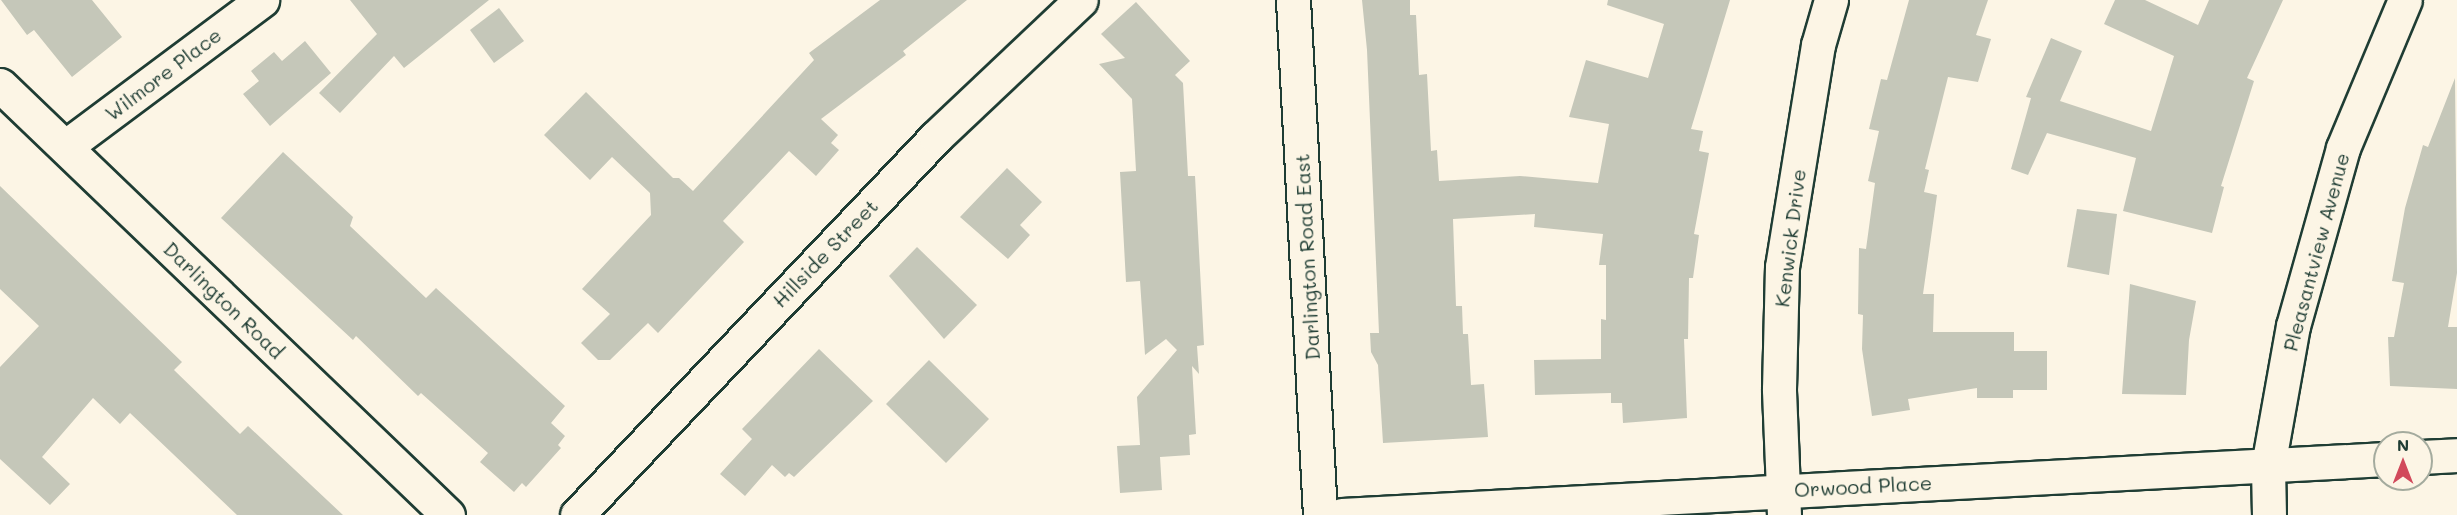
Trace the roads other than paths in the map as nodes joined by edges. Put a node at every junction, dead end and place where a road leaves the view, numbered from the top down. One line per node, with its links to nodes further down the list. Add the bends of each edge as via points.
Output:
1 (262, 0): 7 (street, Wilmore Place)
2 (1081, 0): 14 (street, Hillside Street, via 936,137)
3 (1293, 0): 15 (street, Darlington Road East)
4 (1831, 0): 12 (street, Kenwick Drive, via 1818,45 1782,267 1779,389)
5 (2405, 0): 11 (street, Pleasantview Avenue, via 2343,148 2293,326)
6 (0, 85): 7 (street, Darlington Road)
7 (64, 147): 13 (street, Darlington Road)
8 (2457, 455): 9 (street)
9 (2433, 456)
10 (2373, 460): 11 (street, Orwood Place)
11 (2268, 465): 12 (street, Orwood Place); 17 (street, Pleasantview Avenue)
12 (1783, 502): 16 (street, Orwood Place)
13 (448, 515)
14 (577, 515)
15 (1320, 515)
16 (1342, 515)
17 (2269, 515)

